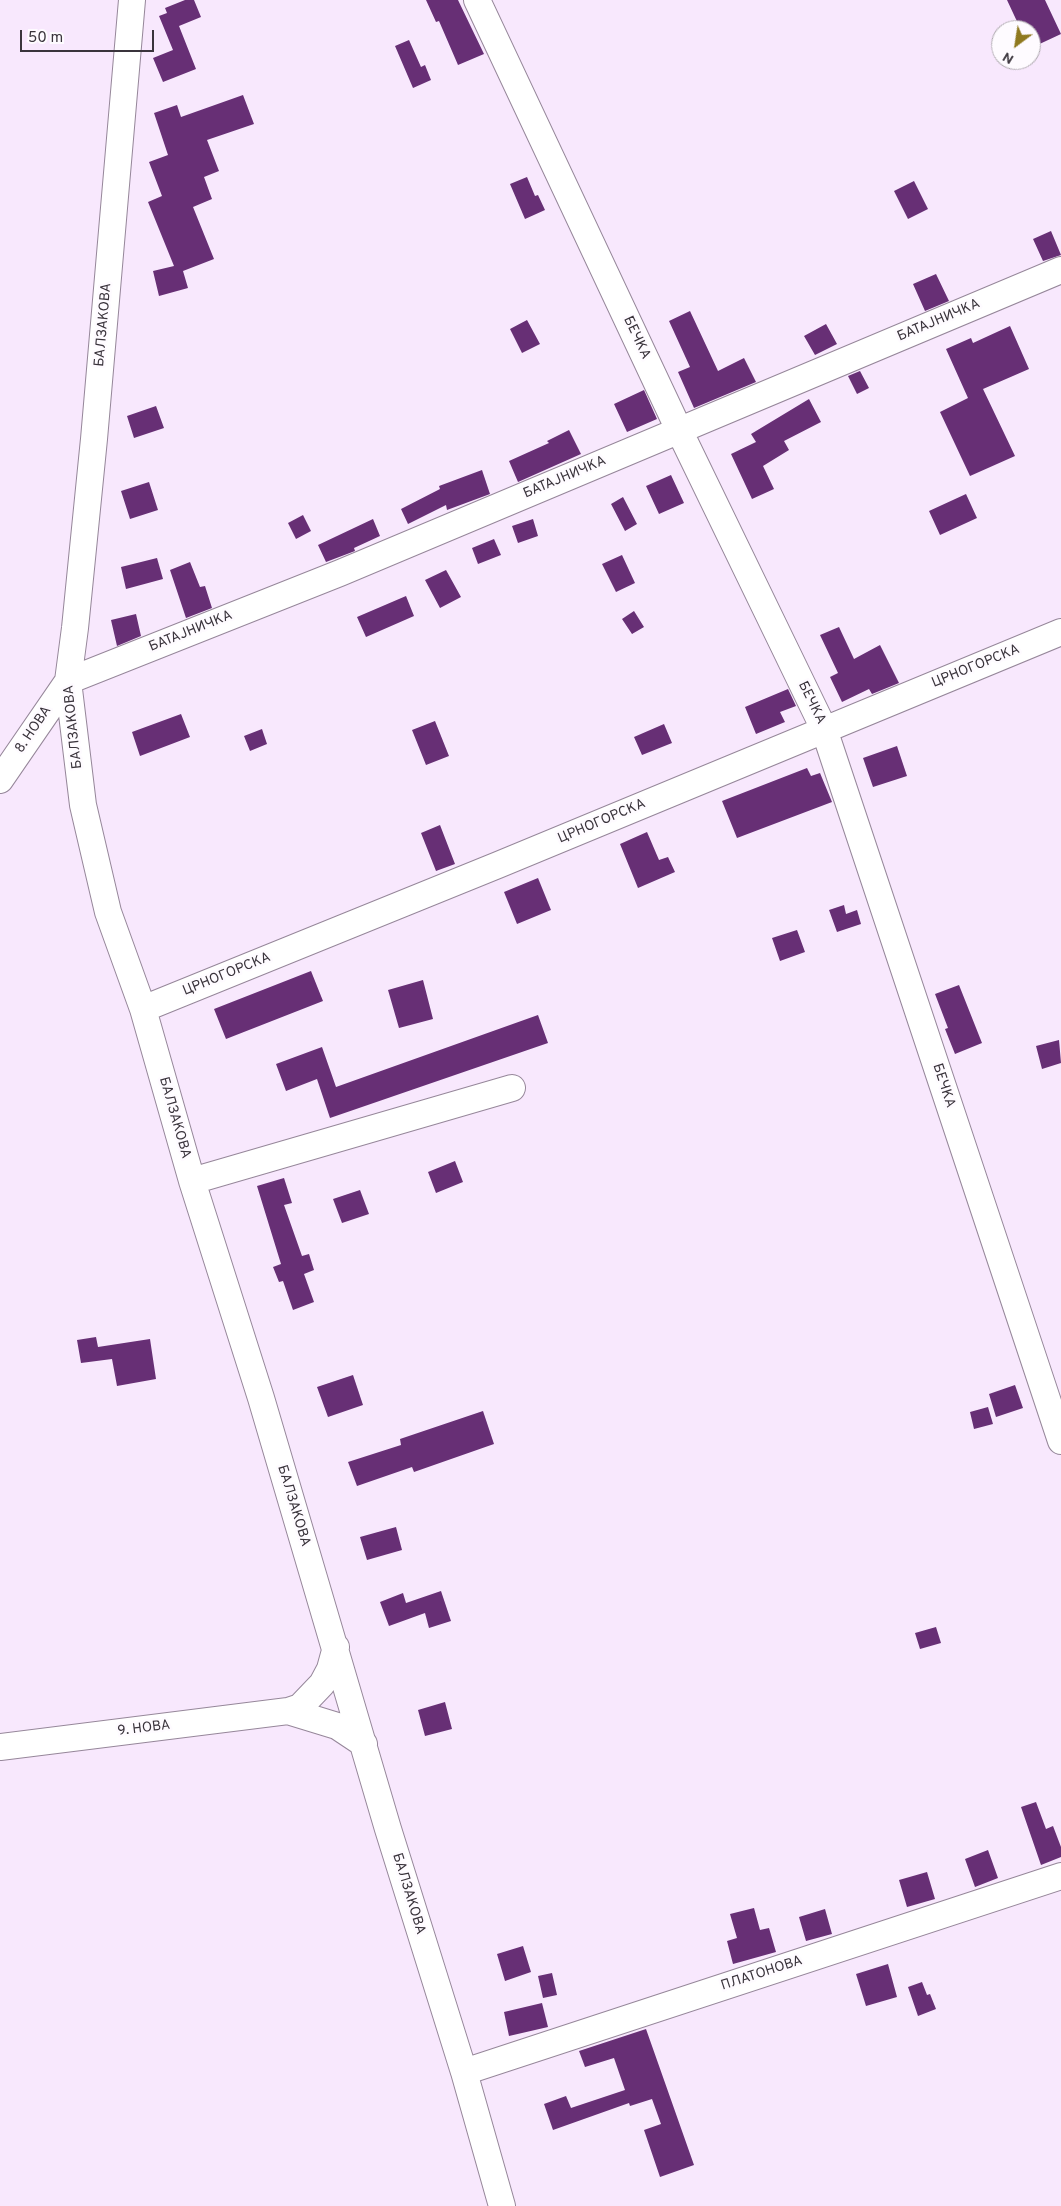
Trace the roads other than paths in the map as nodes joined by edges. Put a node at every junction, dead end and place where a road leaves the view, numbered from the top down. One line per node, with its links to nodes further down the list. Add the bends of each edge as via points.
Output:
1 (132, 0): 6 (street, БАЛЗАКОВА, via 94,439)
2 (477, 0): 4 (street, БЕЧКА)
3 (1061, 270): 4 (street, БАТАЈНИЧКА)
4 (679, 430): 6 (street, БАТАЈНИЧКА, via 340,572); 7 (street, БЕЧКА)
5 (1061, 632): 7 (street, ЦРНОГОРСКА)
6 (68, 681): 8 (street, 8. НОВА); 9 (street, БАЛЗАКОВА, via 83,806 108,912)
7 (824, 729): 9 (street, ЦРНОГОРСКА); 12 (street, БЕЧКА)
8 (0, 780)
9 (143, 1009): 11 (street, БАЛЗАКОВА)
10 (512, 1088): 11 (street)
11 (192, 1180): 13 (street, БАЛЗАКОВА)
12 (1061, 1441)
13 (336, 1647): 14 (street, 9. НОВА, via 322,1684 300,1707); 15 (street, БАЛЗАКОВА)
14 (288, 1711): 15 (street, 9. НОВА, via 337,1726); 16 (street, 9. НОВА)
15 (364, 1744): 18 (street, БАЛЗАКОВА)
16 (0, 1747)
17 (1061, 1876): 18 (street, ПЛАТОНОВА)
18 (464, 2072): 19 (street, БАЛЗАКОВА)
19 (502, 2206)

